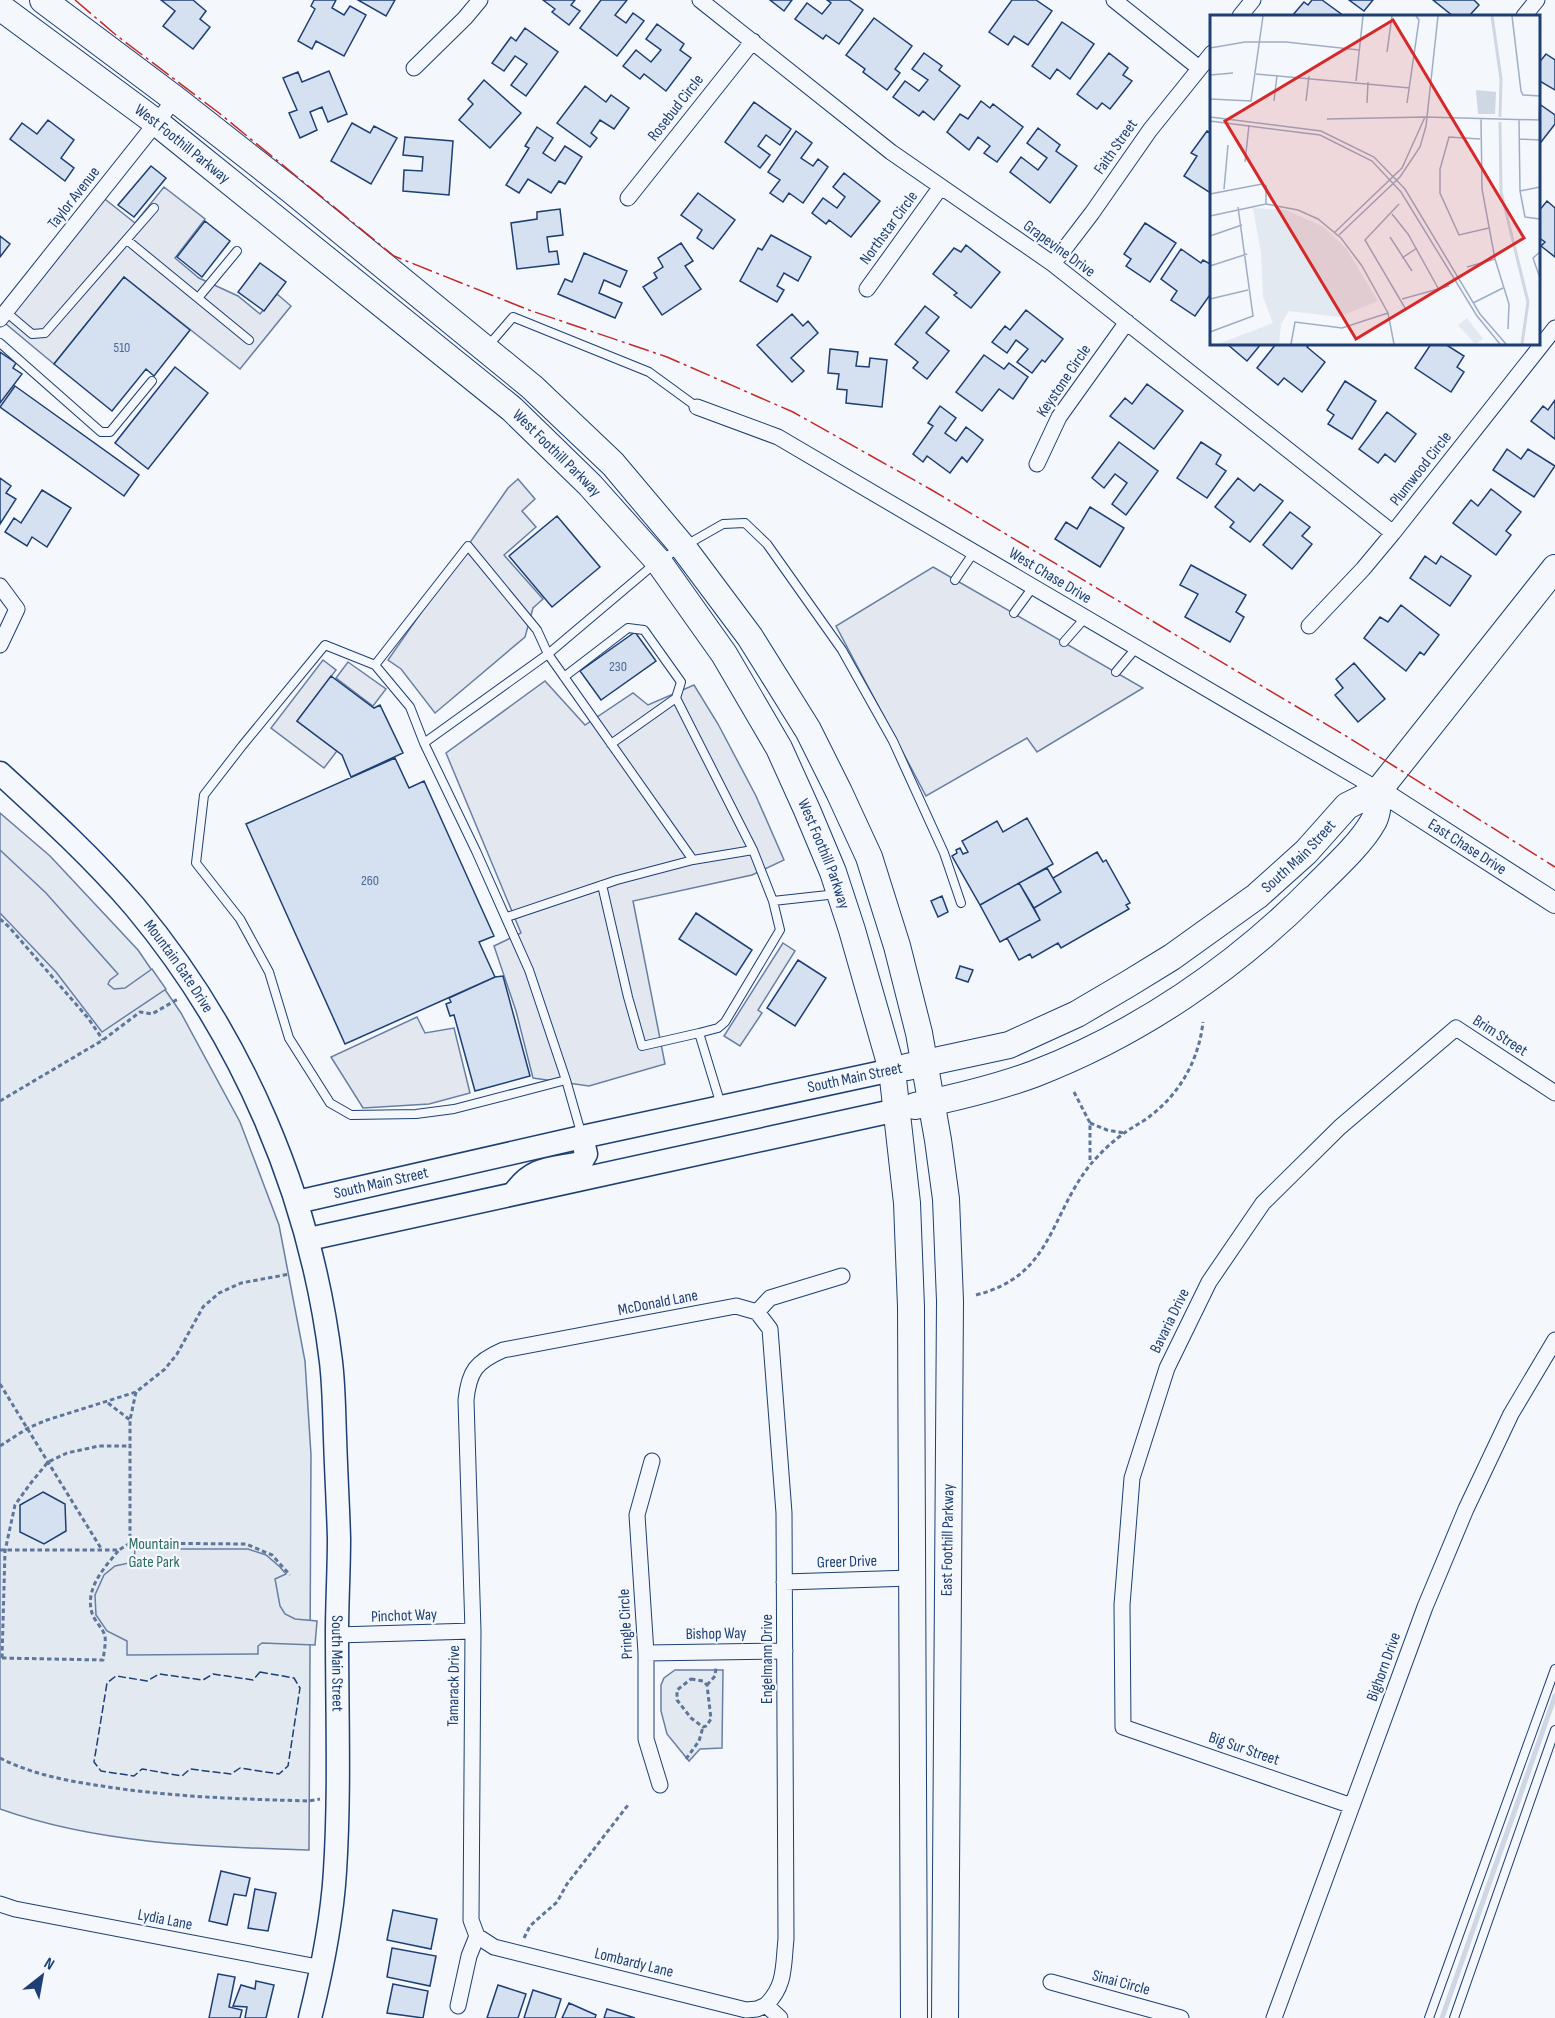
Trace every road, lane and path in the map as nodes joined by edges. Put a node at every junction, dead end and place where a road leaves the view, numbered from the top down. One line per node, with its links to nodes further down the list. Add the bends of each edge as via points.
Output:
1 (42, 0): 14 (main road, West Foothill Parkway)
2 (480, 0): 12 (street)
3 (700, 0): 10 (street, Grapevine Drive)
4 (1114, 0): 13 (street)
5 (1253, 0): 8 (street)
6 (1537, 0): 9 (street)
7 (0, 7): 15 (main road, West Foothill Parkway)
8 (1241, 15)
9 (1525, 15)
10 (753, 40): 16 (street, Grapevine Drive, via 844,117); 17 (street, Rosebud Circle)
11 (1210, 55): 13 (street, Faith Street)
12 (414, 68)
13 (1199, 68): 21 (street, Faith Street)
14 (175, 99): 15 (street, Taylor Avenue); 29 (main road, West Foothill Parkway)
15 (157, 123): 24 (street, Taylor Avenue); 36 (main road, West Foothill Parkway, via 512,409 590,485)
16 (940, 188): 21 (street, Grapevine Drive); 22 (street, Northstar Circle)
17 (628, 198)
18 (154, 208): 19 (lane)
19 (127, 240): 23 (lane); 24 (lane, via 45,333 32,334)
20 (237, 251): 23 (lane)
21 (1053, 264): 25 (street, Grapevine Drive)
22 (867, 289)
23 (198, 298): 27 (lane)
24 (3, 316)
25 (1127, 322): 32 (street, Keystone Circle, via 1059,417); 33 (street, Grapevine Drive)
26 (1555, 328): 33 (street, Plumwood Circle)
27 (249, 340)
28 (0, 343): 30 (lane, via 100,432 110,432)
29 (485, 349): 31 (lane, via 513,317 649,372); 34 (main road, West Foothill Parkway, via 532,387 613,464)
30 (152, 381)
31 (697, 406): 35 (street, West Chase Drive, via 778,437)
32 (1037, 464)
33 (1393, 533): 43 (street, Plumwood Circle)
34 (682, 546): 36 (lane); 61 (lane, via 723,524 745,523 767,544 842,650 893,741 944,853); 70 (main road, West Foothill Parkway, via 750,637 808,730 840,792 869,857 897,946)
35 (974, 552): 38 (lane); 40 (street, West Chase Drive)
36 (658, 561): 47 (lane); 59 (main road, West Foothill Parkway, via 724,654 779,748)
37 (1555, 568): 55 (main road, South Main Street)
38 (955, 580)
39 (0, 586): 45 (street, via 17,609)
40 (1033, 587): 41 (lane); 42 (street, West Chase Drive)
41 (1014, 613)
42 (1084, 618): 44 (lane); 46 (street, West Chase Drive)
43 (1310, 626)
44 (1064, 642)
45 (0, 645)
46 (1136, 648): 49 (lane); 55 (street, West Chase Drive)
47 (548, 654): 48 (lane, via 537,630 468,546); 50 (lane); 52 (lane)
48 (375, 665): 52 (lane, via 410,707); 72 (lane, via 324,645 204,795 196,863 245,928 269,972 289,1038 330,1103 351,1115 416,1114 454,1109)
49 (1116, 672)
50 (564, 677): 51 (lane, via 628,628 644,630 681,682); 53 (lane)
51 (676, 698): 53 (lane); 56 (lane)
52 (424, 743): 63 (lane)
53 (611, 744): 57 (lane)
54 (0, 773): 65 (main road, Mountain Gate Drive, via 70,838 135,908)
55 (1379, 790): 62 (street, East Chase Drive); 70 (main road, South Main Street, via 1347,806 1306,852 1257,896 1128,984 1077,1014 1009,1045); 76 (main road, South Main Street, via 1374,820 1344,858 1292,910 1220,972 1157,1014 1071,1057 1033,1074)
56 (753, 850): 57 (lane); 60 (lane)
57 (693, 860): 58 (lane)
58 (602, 885): 63 (lane); 68 (lane, via 642,1046)
59 (839, 894): 60 (lane); 71 (main road, West Foothill Parkway)
60 (773, 901): 68 (lane, via 780,930 725,1022)
61 (961, 903)
62 (1555, 903)
63 (507, 917): 72 (lane, via 530,970)
64 (0, 919): 69 (path)
65 (194, 988): 69 (path, via 152,1014 140,1012); 84 (main road, Mountain Gate Drive, via 233,1051)
66 (1203, 1022): 80 (path, via 1196,1055 1181,1084 1155,1113)
67 (1456, 1028): 74 (street, Brim Street); 118 (street, Bavaria Drive, via 1340,1127 1263,1203 1209,1282 1167,1368 1132,1478 1122,1605)
68 (699, 1034): 77 (lane)
69 (103, 1040): 75 (path)
70 (924, 1064): 71 (main road, South Main Street); 76 (main road, East Foothill Parkway)
71 (892, 1070): 77 (main road, South Main Street); 78 (main road)
72 (566, 1080): 81 (lane)
73 (1074, 1092): 79 (path)
74 (1555, 1093)
75 (0, 1101)
76 (931, 1103): 78 (main road, South Main Street); 123 (main road, East Foothill Parkway, via 946,1199 950,1301)
77 (721, 1107): 81 (main road, South Main Street)
78 (897, 1110): 83 (main road, South Main Street); 106 (main road, via 907,1203 911,1307)
79 (1090, 1123): 80 (path); 82 (path)
80 (1125, 1132): 82 (path)
81 (582, 1137): 83 (main road, via 586,1154 581,1163 535,1172); 84 (main road, South Main Street)
82 (1090, 1165): 88 (path, via 1042,1252 1014,1278)
83 (514, 1192): 85 (main road, South Main Street)
84 (297, 1202): 85 (main road, South Main Street)
85 (309, 1239): 110 (main road, South Main Street, via 332,1365 339,1540)
86 (290, 1274): 93 (path, via 242,1283 219,1293 203,1307 165,1369)
87 (842, 1276): 89 (street, via 770,1298)
88 (976, 1295)
89 (757, 1312): 91 (street, McDonald Lane, via 736,1306 503,1350); 107 (street, Engelmann Drive, via 770,1329 784,1513)
90 (1555, 1340): 126 (street, Bighorn Drive, via 1511,1414 1466,1509 1425,1607)
91 (477, 1365): 109 (street, Tamarack Drive, via 468,1381 466,1400)
92 (0, 1384): 96 (path)
93 (136, 1392): 94 (path); 95 (path)
94 (107, 1402): 95 (path); 96 (path)
95 (130, 1420): 98 (path)
96 (28, 1428): 97 (path); 100 (path)
97 (0, 1446)
98 (130, 1446): 100 (path, via 99,1446); 101 (path)
99 (652, 1461): 112 (street, Pringle Circle, via 637,1515)
100 (48, 1462): 102 (path, via 15,1505); 103 (path)
101 (130, 1543): 104 (path); 105 (path, via 246,1544 272,1555)
102 (2, 1550): 103 (path); 108 (path)
103 (102, 1550): 104 (path)
104 (119, 1550): 113 (path, via 102,1570 90,1600 105,1636 103,1659)
105 (290, 1575)
106 (912, 1578): 107 (street, Greer Drive); 123 (main road, via 927,1583 932,1599 931,1704); 136 (main road)
107 (784, 1582): 111 (street, Engelmann Drive)
108 (1, 1610): 113 (path)
109 (472, 1631): 110 (street, Pinchot Way); 128 (street, Tamarack Drive, via 471,1920)
110 (337, 1635): 124 (main road, South Main Street)
111 (785, 1651): 112 (street, Bishop Way); 132 (street, Engelmann Drive, via 786,1939 782,1982)
112 (646, 1653): 122 (street, Pringle Circle, via 646,1739)
113 (1, 1658)
114 (716, 1667): 116 (path, via 715,1676)
115 (1555, 1669): 140 (lane)
116 (707, 1685): 117 (path, via 711,1719); 117 (path, via 691,1679 676,1695 680,1706)
117 (703, 1727): 121 (path, via 699,1741)
118 (1124, 1727): 126 (street, Big Sur Street)
119 (1555, 1730): 141 (lane)
120 (0, 1758): 124 (path, via 67,1780 139,1792 309,1801)
121 (686, 1759)
122 (660, 1785)
123 (946, 1794): 137 (main road, East Foothill Parkway)
124 (338, 1796): 130 (main road, South Main Street, via 335,1875)
125 (628, 1804): 129 (path, via 557,1902 530,1926)
126 (1352, 1806): 139 (street, Bighorn Drive)
127 (0, 1904): 130 (street, Lydia Lane)
128 (477, 1936): 132 (street, Lombardy Lane, via 494,1947 746,2010); 133 (street)
129 (524, 1938)
130 (323, 1968): 134 (main road, South Main Street)
131 (1051, 1982): 138 (street, Sinai Circle)
132 (766, 2005): 135 (street)
133 (459, 2006)
134 (310, 2018)
135 (780, 2018)
136 (914, 2018)
137 (945, 2018)
138 (1181, 2018)
139 (1274, 2018)
140 (1429, 2018)
141 (1454, 2018)

